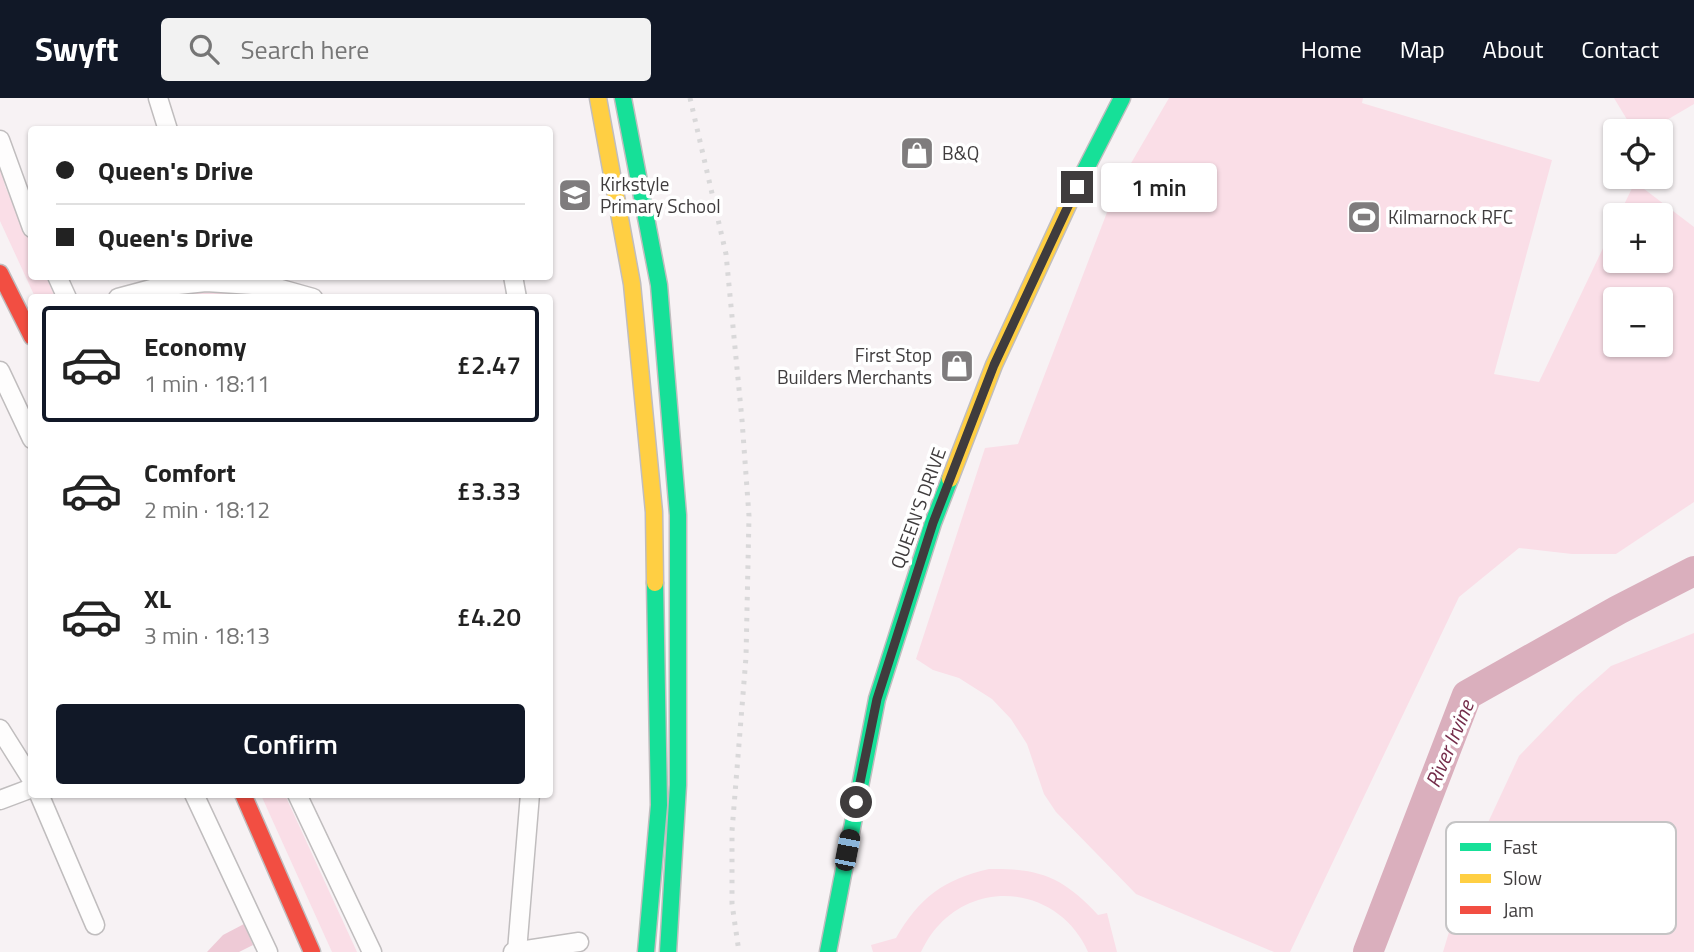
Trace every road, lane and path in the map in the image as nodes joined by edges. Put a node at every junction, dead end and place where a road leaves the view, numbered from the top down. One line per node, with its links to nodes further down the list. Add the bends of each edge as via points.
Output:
1 (158, 98): 5 (street)
2 (597, 98): 31 (main road, via 632,284 654,512 659,805)
3 (623, 98): 32 (main road, via 659,285 678,515 678,785)
4 (1121, 100): 33 (main road, QUEEN'S DRIVE, via 994,365 933,523 877,699)
5 (167, 126)
6 (0, 140): 7 (street)
7 (28, 217)
8 (0, 273): 13 (main road)
9 (201, 280): 11 (street)
10 (215, 280): 12 (street)
11 (134, 294)
12 (299, 294)
13 (28, 329)
14 (0, 371): 15 (street)
15 (28, 430)
16 (0, 729): 17 (street)
17 (28, 774)
18 (28, 790): 24 (street)
19 (41, 798): 25 (street)
20 (196, 798): 28 (street)
21 (245, 798): 29 (main road)
22 (299, 798): 30 (street)
23 (530, 798): 27 (street)
24 (0, 800)
25 (95, 925)
26 (579, 942): 27 (street)
27 (515, 951)
28 (268, 952)
29 (312, 952)
30 (372, 952)
31 (646, 952)
32 (668, 952)
33 (828, 952)

